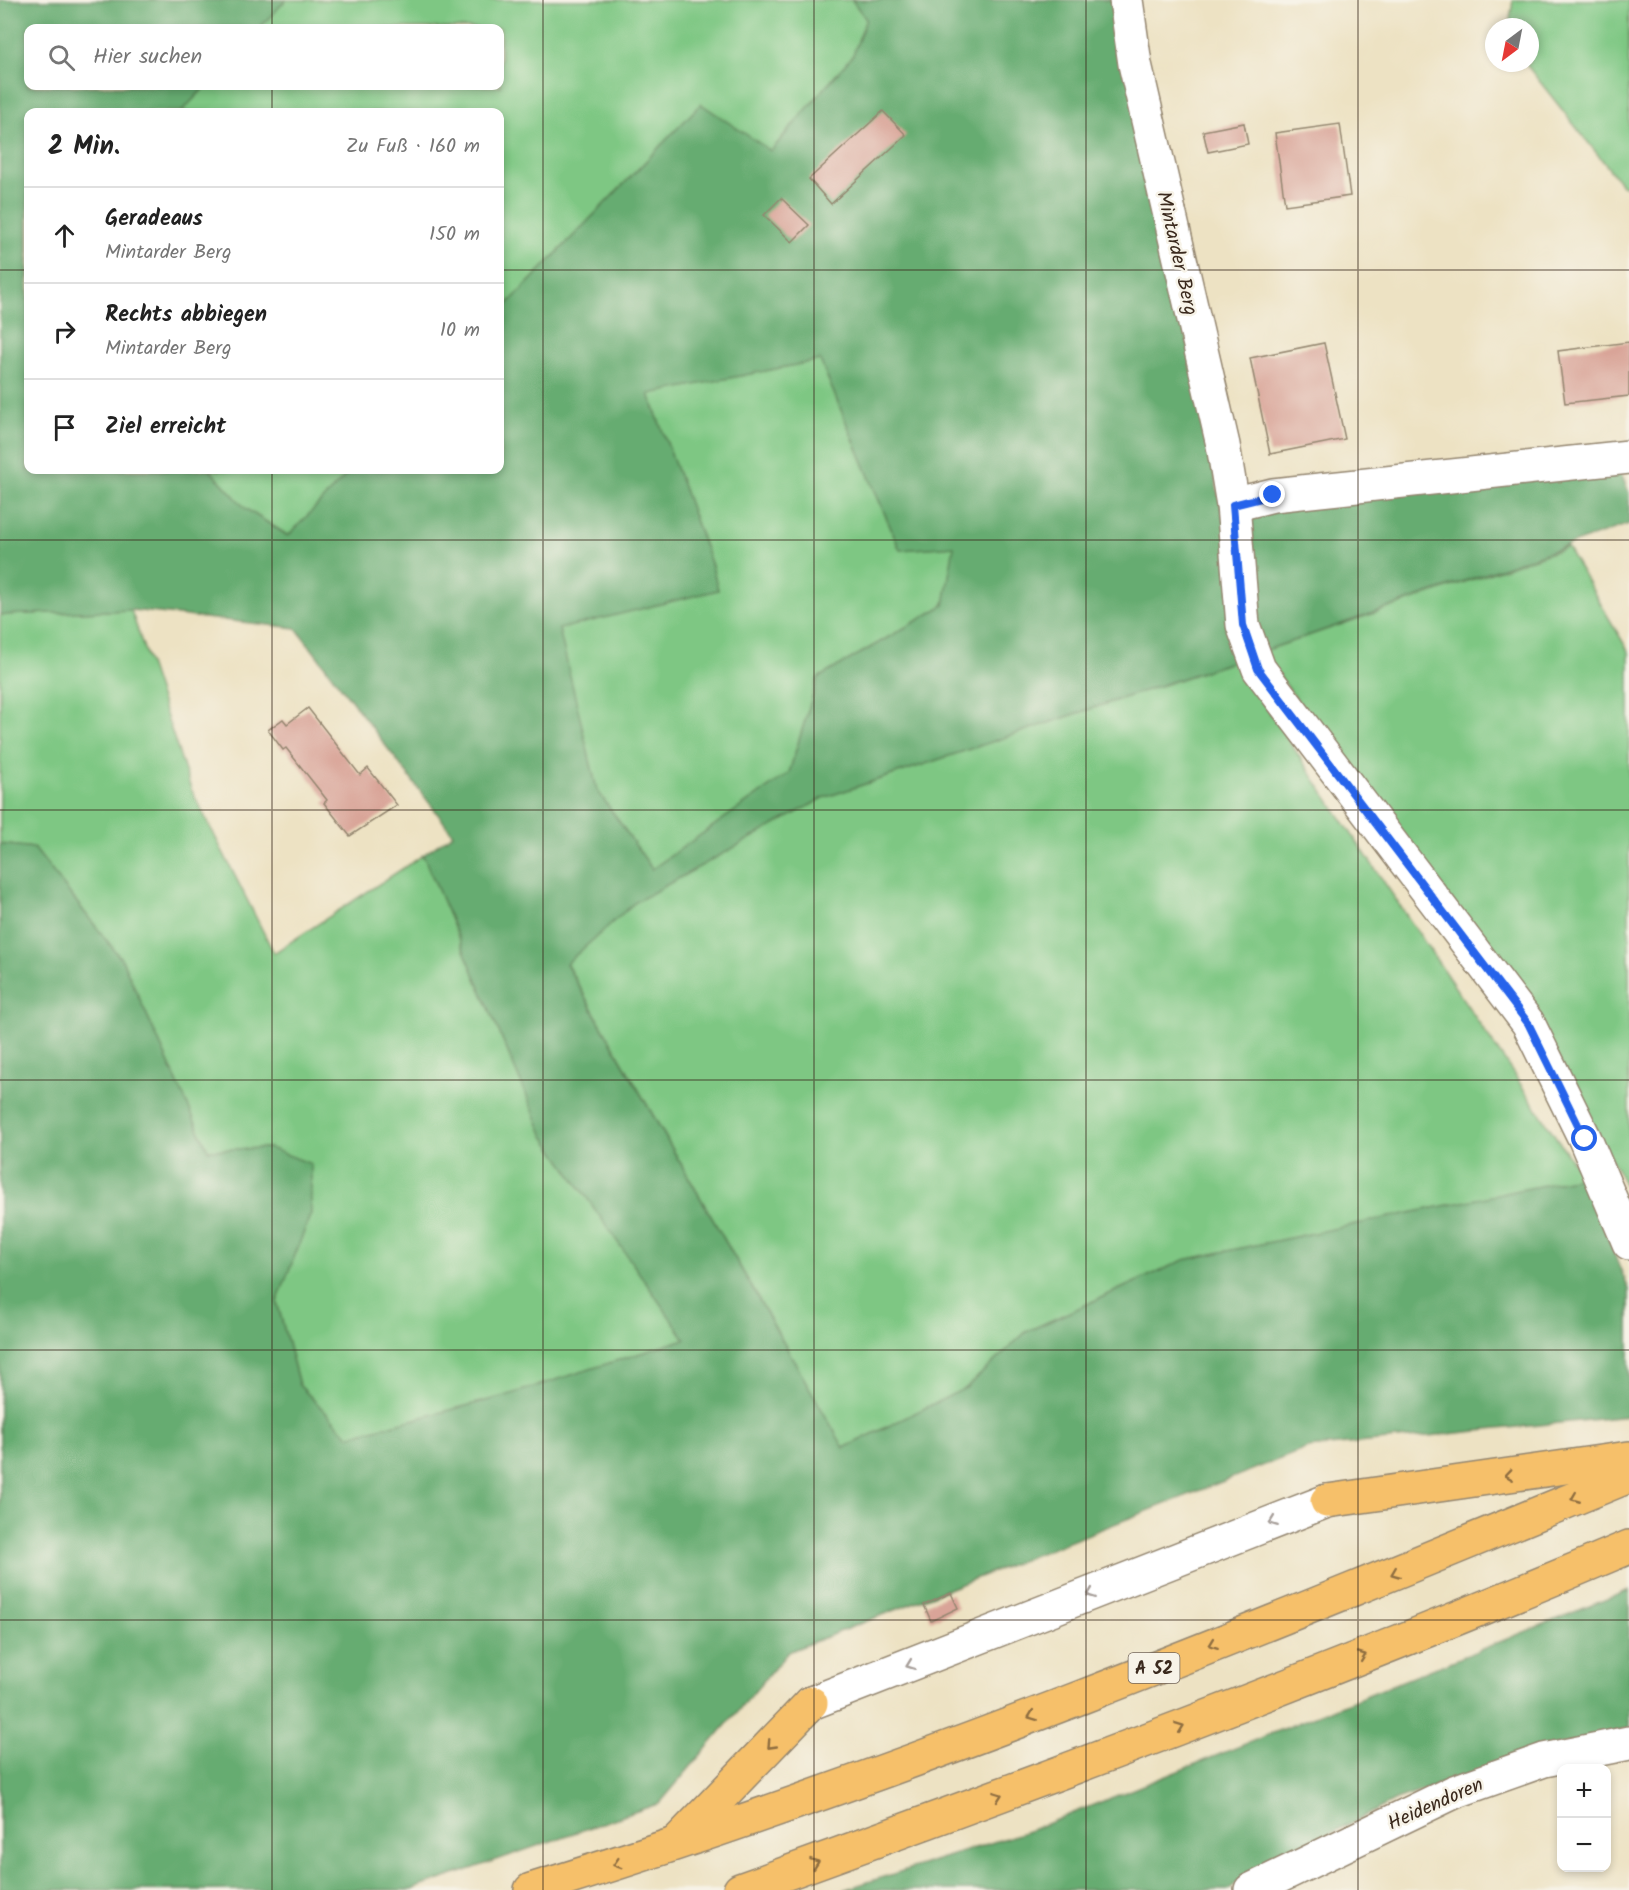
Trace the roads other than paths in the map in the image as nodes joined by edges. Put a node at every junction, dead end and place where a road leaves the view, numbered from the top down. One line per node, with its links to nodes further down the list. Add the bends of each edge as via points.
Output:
1 (1126, 0): 3 (street, Mintarder Berg, via 1154,150 1223,445)
2 (1629, 457): 3 (street, via 1273,495)
3 (1233, 505): 4 (street, Mintarder Berg, via 1243,625 1258,669 1528,1023 1585,1139)
4 (1629, 1243)
5 (1629, 1458): 7 (highway, one-way to 7)
6 (1629, 1476): 11 (highway, A 52, one-way to 11, via 1038,1713)
7 (1327, 1501): 9 (street, one-way to 9)
8 (1629, 1547): 13 (highway, one-way to 8, via 1049,1778)
9 (812, 1703): 11 (highway, one-way to 11)
10 (1629, 1743): 14 (street, Heidendoren, via 1544,1760 1454,1792)
11 (673, 1846): 12 (highway, A 52, one-way to 12)
12 (531, 1890)
13 (740, 1890)
14 (1251, 1890)

